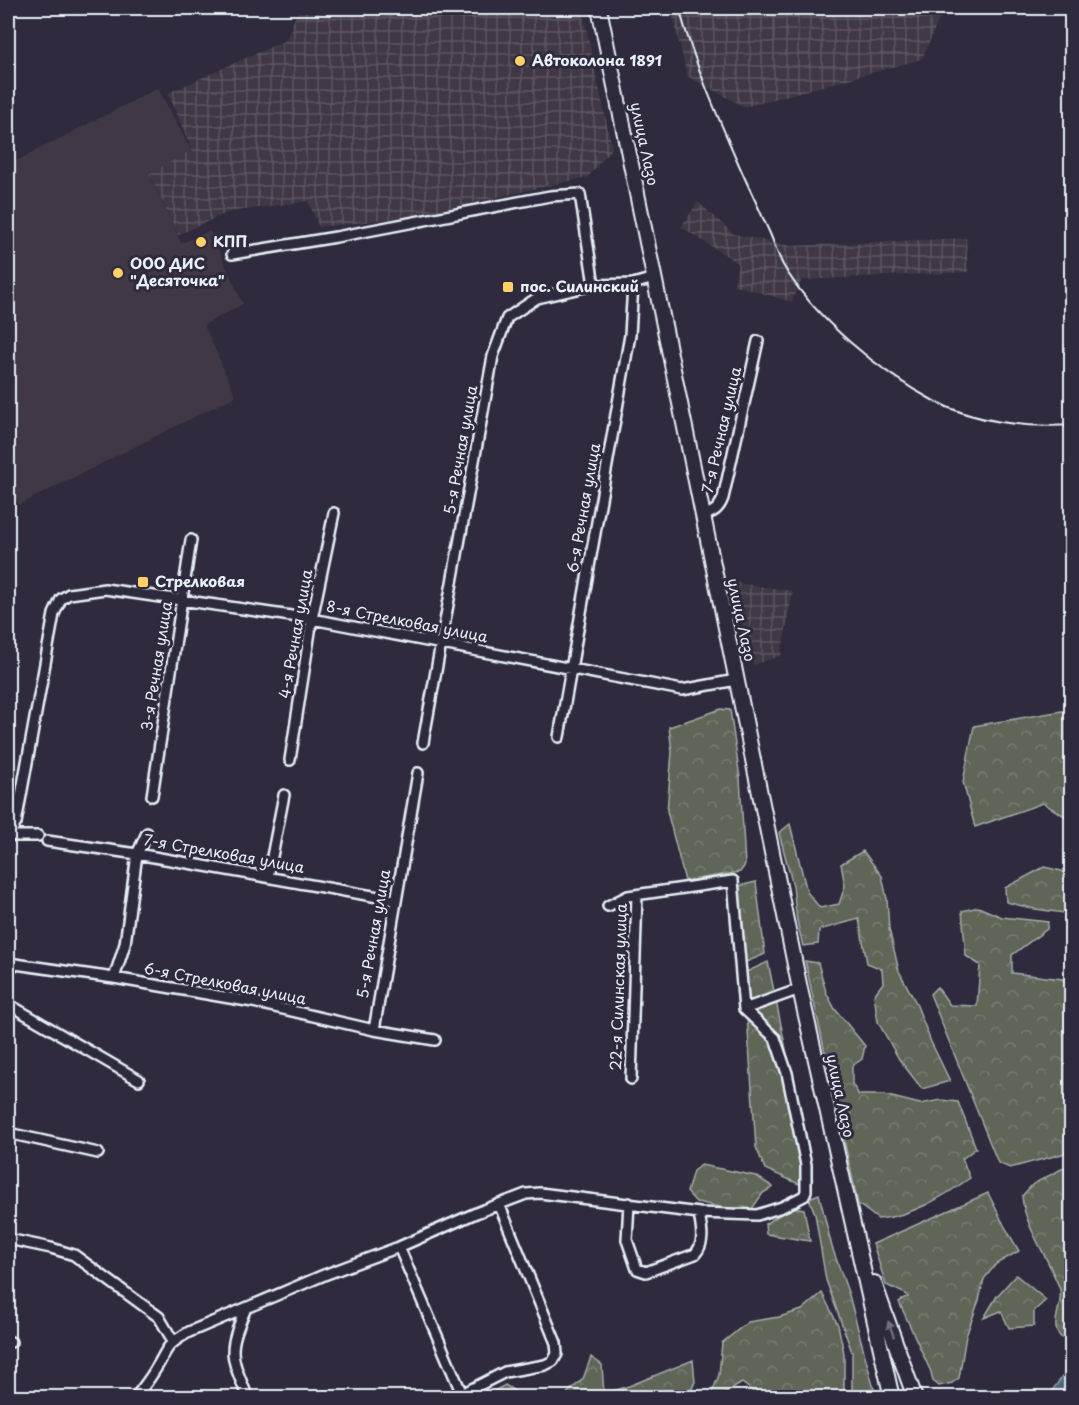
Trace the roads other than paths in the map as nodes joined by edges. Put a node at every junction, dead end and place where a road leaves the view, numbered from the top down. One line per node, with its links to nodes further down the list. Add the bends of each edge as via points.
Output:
1 (599, 8): 3 (main road, улица Лазо)
2 (232, 254): 5 (street, via 550,196 580,194)
3 (654, 278): 4 (street, 5-я Речная улица); 8 (main road, улица Лазо)
4 (633, 284): 5 (street, 5-я Речная улица); 13 (street, 6-я Речная улица, via 630,335)
5 (594, 285): 12 (street, 5-я Речная улица, via 537,298 507,318 493,356)
6 (758, 341): 8 (street, 7-я Речная улица, via 723,498 720,507)
7 (334, 513): 11 (street, 4-я Речная улица)
8 (703, 516): 14 (main road, улица Лазо)
9 (192, 540): 10 (street, 3-я Речная улица)
10 (182, 600): 11 (street, 8-я Стрелковая улица); 20 (street, 3-я Речная улица); 21 (street, 8-я Стрелковая улица, via 105,589 69,594 61,599 54,614 16,823)
11 (312, 619): 12 (street, 8-я Стрелковая улица); 17 (street, 4-я Речная улица)
12 (441, 643): 13 (street, 8-я Стрелковая улица); 16 (street, 5-я Речная улица)
13 (572, 669): 14 (street, 8-я Стрелковая улица, via 682,690); 15 (street, 6-я Речная улица)
14 (736, 680): 32 (main road, улица Лазо)
15 (559, 736)
16 (423, 743)
17 (290, 760)
18 (418, 773): 28 (street, 5-я Речная улица)
19 (284, 795): 26 (street)
20 (152, 796)
21 (9, 833): 23 (street)
22 (147, 833): 25 (street)
23 (38, 836)
24 (47, 841): 25 (street, 7-я Стрелковая улица)
25 (137, 854): 26 (street, 7-я Стрелковая улица); 31 (street, via 124,944)
26 (268, 877): 28 (street, 7-я Стрелковая улица)
27 (637, 895): 29 (street); 34 (street, via 733,881); 37 (street, 22-я Силинская улица)
28 (395, 900): 35 (street, 5-я Речная улица)
29 (608, 906)
30 (8, 963): 31 (street, 6-я Стрелковая улица)
31 (114, 978): 35 (street, 6-я Стрелковая улица, via 253,1002)
32 (800, 989): 34 (street); 44 (main road, улица Лазо)
33 (8, 1004): 38 (street)
34 (744, 1009): 43 (street, via 775,1038 787,1073 807,1164 806,1191 782,1208 757,1215)
35 (374, 1030): 36 (street, 6-я Стрелковая улица)
36 (435, 1040)
37 (631, 1079)
38 (139, 1080)
39 (8, 1133): 40 (street)
40 (98, 1153)
41 (629, 1203): 42 (street, via 540,1192); 43 (street); 43 (street, via 627,1240 641,1272 695,1254 702,1240)
42 (499, 1204): 46 (street); 50 (street, via 556,1343 557,1354 545,1365 505,1372)
43 (699, 1213)
44 (857, 1238): 49 (main road, улица Лазо); 53 (main road, улица Лазо, one-way to 44)
45 (8, 1239): 48 (street, via 74,1255 159,1317)
46 (399, 1247): 47 (street); 50 (street)
47 (246, 1308): 48 (street); 52 (street, via 232,1346 233,1362)
48 (173, 1341): 51 (street)
49 (890, 1393)
50 (458, 1396)
51 (135, 1398)
52 (248, 1398)
53 (915, 1398)

